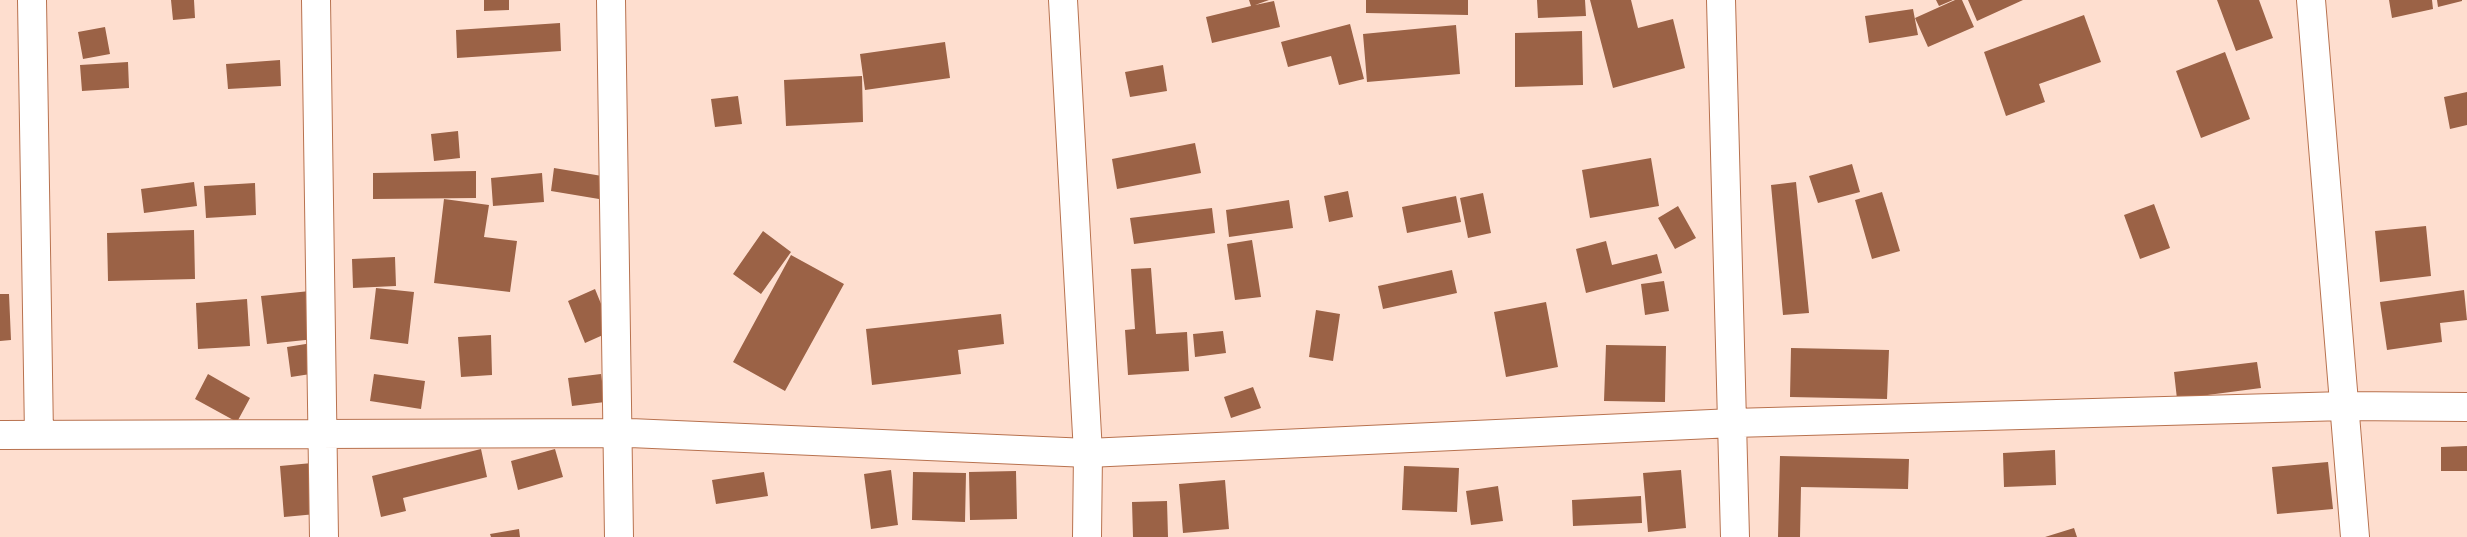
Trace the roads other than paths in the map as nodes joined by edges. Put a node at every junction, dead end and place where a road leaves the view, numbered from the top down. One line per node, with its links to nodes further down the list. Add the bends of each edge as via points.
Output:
1 (32, 0): 13 (street)
2 (316, 0): 11 (street)
3 (610, 0): 10 (street)
4 (1063, 0): 14 (street)
5 (1721, 0): 9 (street)
6 (2311, 0): 7 (street)
7 (2345, 406): 8 (street); 9 (street); 19 (street)
8 (2467, 407)
9 (1733, 423): 14 (street); 18 (street)
10 (618, 433): 11 (street); 14 (street); 16 (street)
11 (323, 434): 13 (street); 15 (street)
12 (0, 435): 13 (street)
13 (39, 435)
14 (1088, 453): 17 (street)
15 (324, 537)
16 (619, 537)
17 (1087, 537)
18 (1735, 537)
19 (2355, 537)

